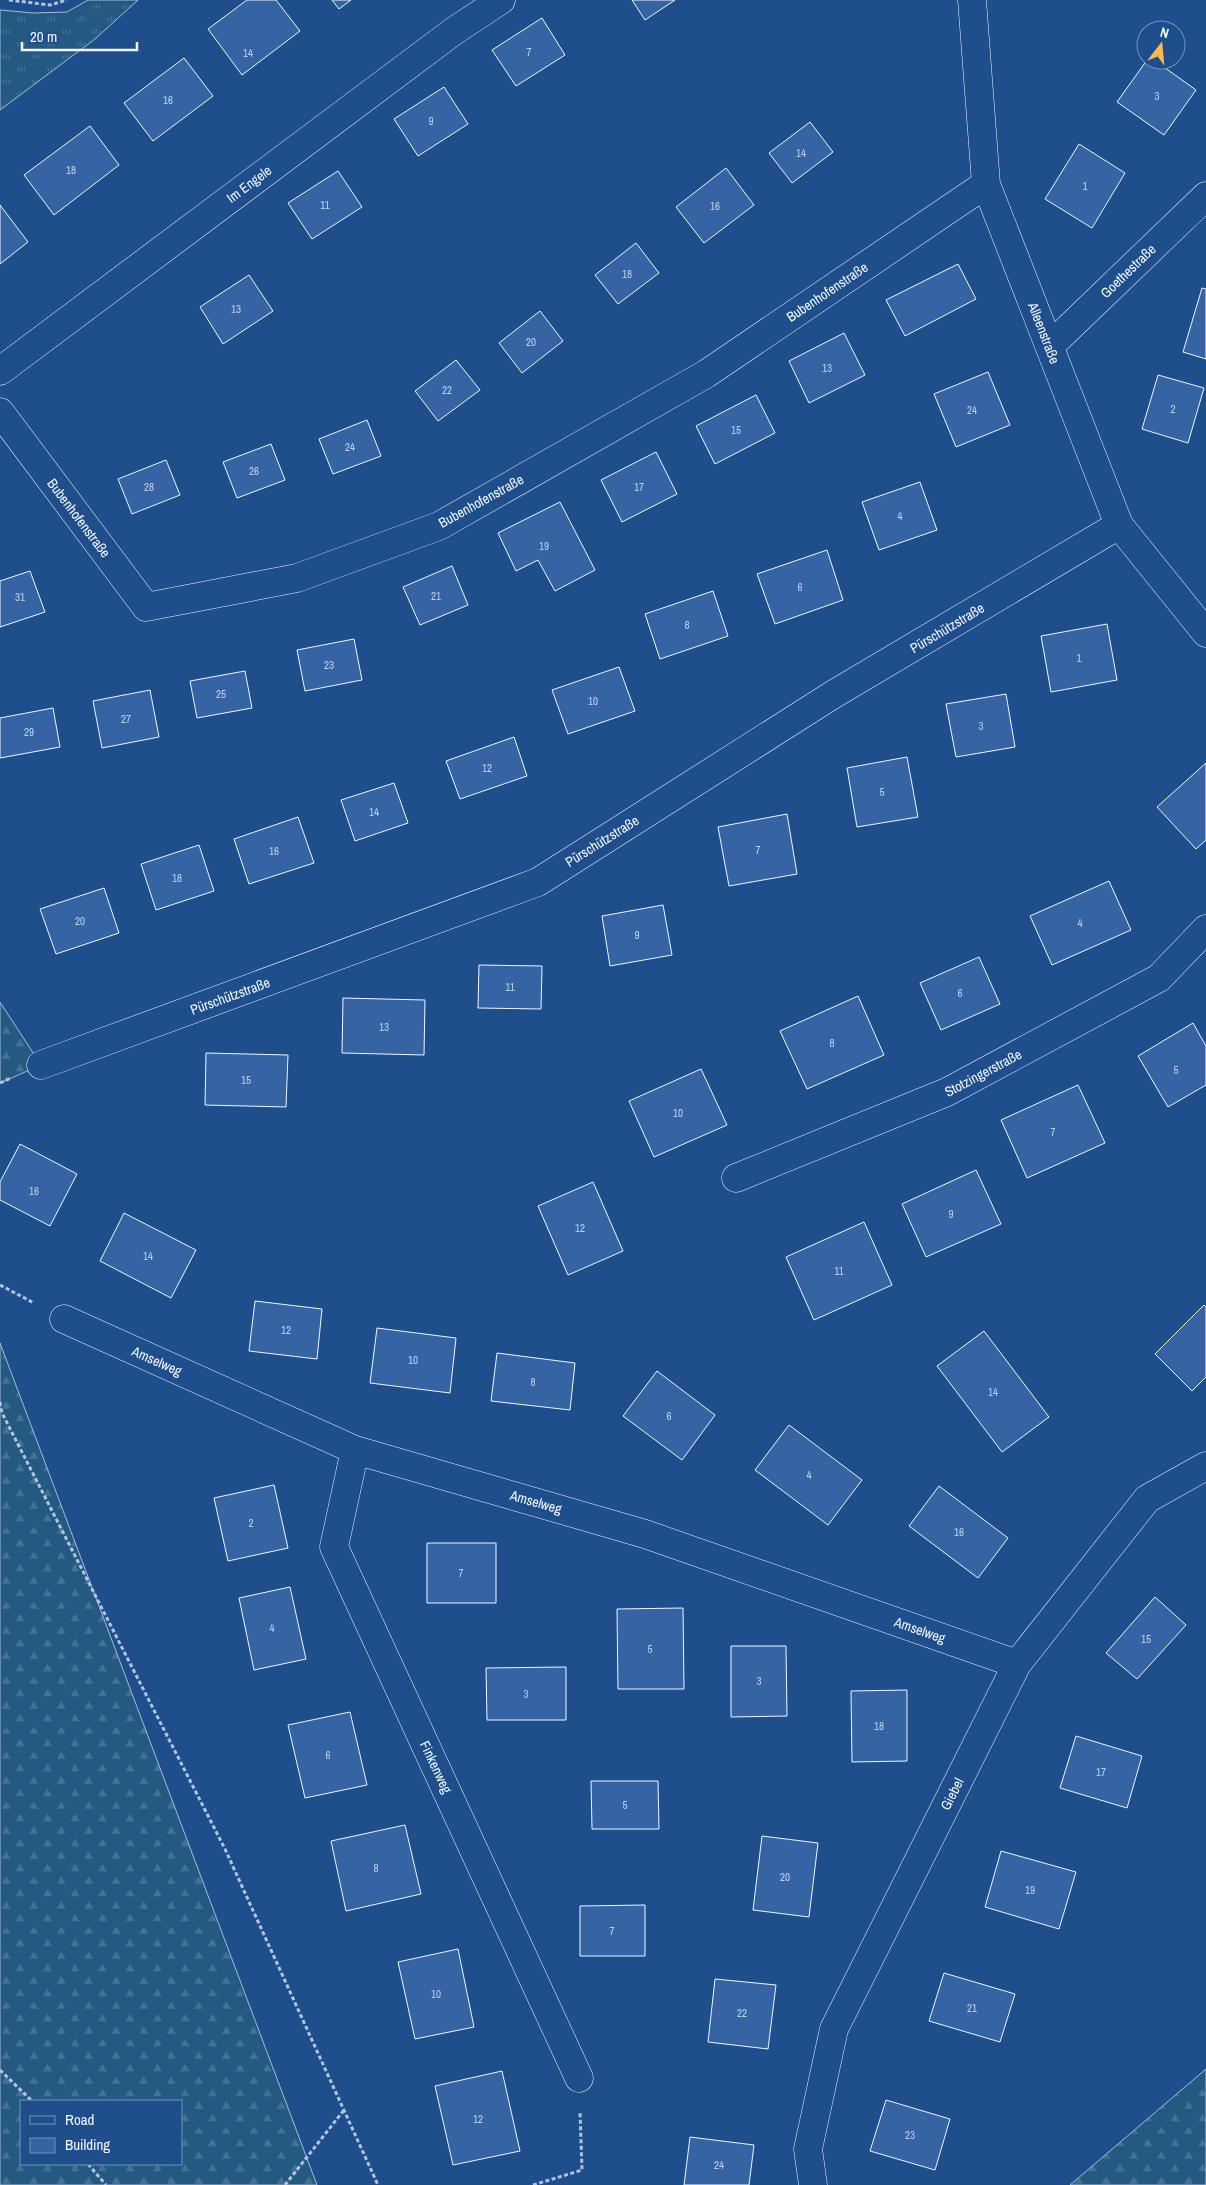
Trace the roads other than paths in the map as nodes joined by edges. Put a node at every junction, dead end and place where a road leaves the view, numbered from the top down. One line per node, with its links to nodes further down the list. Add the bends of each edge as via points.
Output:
1 (501, 0): 6 (street, Im Engele, via 454,31)
2 (972, 0): 3 (street, Alleenstraße)
3 (986, 184): 5 (street, Alleenstraße); 7 (street, Bubenhofenstraße, via 697,379 439,526 297,578 146,606)
4 (1206, 196): 5 (street, Goethestraße)
5 (1050, 346): 8 (street, Alleenstraße)
6 (0, 371)
7 (0, 412)
8 (1119, 525): 9 (street, Alleenstraße); 11 (street, Pürschützstraße, via 834,694 538,882)
9 (1206, 633)
10 (1206, 929): 12 (street, Stotzingerstraße, via 1159,978 947,1092)
11 (41, 1065)
12 (736, 1178)
13 (64, 1319): 14 (street, Amselweg)
14 (354, 1450): 16 (street, Amselweg, via 645,1534); 17 (street, Finkenweg, via 334,1547)
15 (1206, 1466): 16 (street, Giebel, via 1147,1499)
16 (1017, 1664): 18 (street, Giebel, via 834,2029 808,2149)
17 (579, 2078)
18 (814, 2185)

